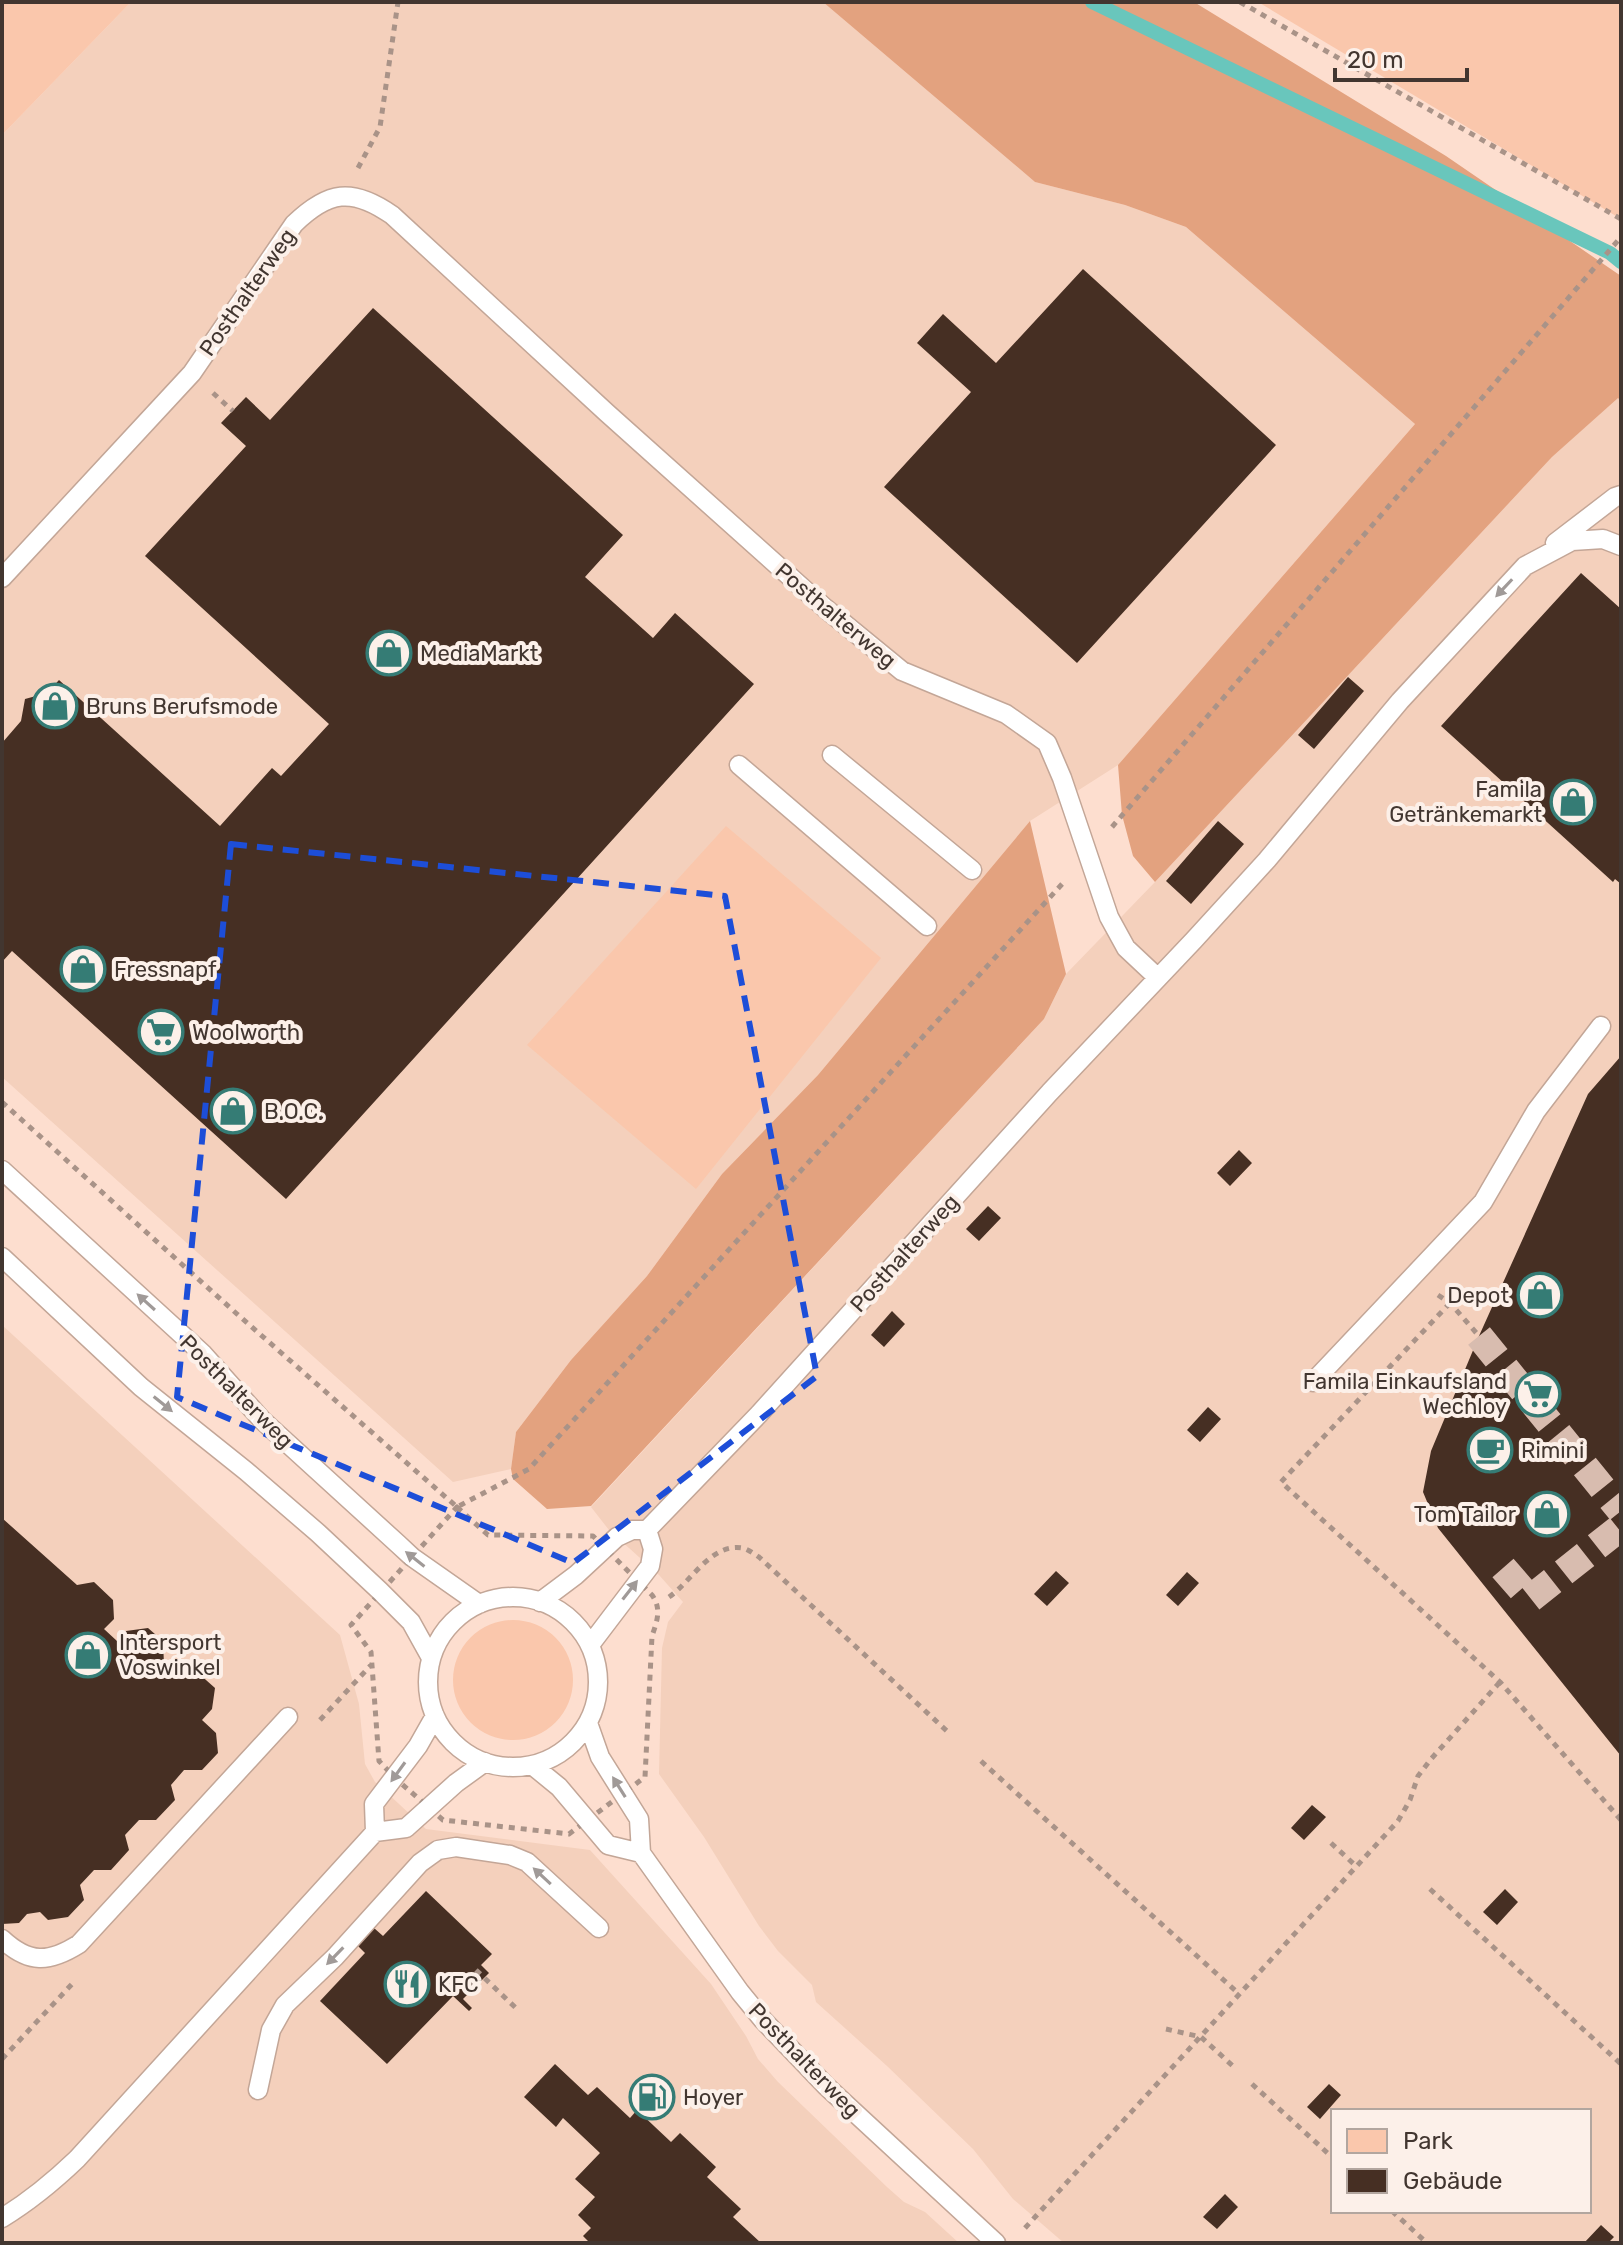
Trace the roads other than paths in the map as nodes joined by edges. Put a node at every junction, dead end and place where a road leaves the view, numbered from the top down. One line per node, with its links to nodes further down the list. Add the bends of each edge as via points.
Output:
1 (1621, 495): 3 (lane)
2 (1621, 546): 3 (lane, via 1603,539 1572,541)
3 (1525, 566): 9 (lane, one-way to 9)
4 (2, 578): 9 (lane, Posthalterweg, via 192,373 294,224 326,199 360,198 392,215 825,608 902,671 1006,714 1047,743 1109,917 1126,948)
5 (832, 755): 7 (lane)
6 (739, 765): 8 (lane)
7 (972, 870)
8 (927, 926)
9 (1158, 978): 14 (lane, Posthalterweg)
10 (1601, 1026): 13 (lane, via 1536,1111 1483,1202)
11 (2, 1170): 16 (lane, Posthalterweg, one-way to 11, via 412,1557 262,1420 203,1354)
12 (2, 1257): 18 (lane, one-way to 18, via 141,1387 246,1471 380,1591 411,1622)
13 (1313, 1382)
14 (647, 1530): 15 (lane, Posthalterweg, via 621,1534); 17 (lane, one-way to 14, via 650,1566 653,1549)
15 (540, 1602): 16 (lane, via 504,1598); 17 (lane, via 568,1618)
16 (479, 1604): 18 (lane, via 458,1617)
17 (590, 1645): 21 (lane, via 598,1670 597,1697)
18 (431, 1658): 19 (lane, via 428,1681)
19 (435, 1716): 22 (lane, via 454,1744); 24 (lane, one-way to 24, via 374,1804)
20 (288, 1717): 27 (lane, via 79,1944 59,1957 36,1958)
21 (588, 1723): 23 (lane, via 573,1744); 25 (lane, Posthalterweg, one-way to 21, via 639,1819 600,1757)
22 (485, 1762): 23 (lane); 24 (lane, via 406,1828)
23 (532, 1765): 25 (lane, via 559,1787 608,1845)
24 (375, 1832): 29 (lane, via 77,2159)
25 (641, 1853): 30 (lane, Posthalterweg, via 772,2030)
26 (599, 1928): 28 (lane, one-way to 28, via 527,1862 456,1847 438,1850 285,2005 271,2030)
27 (2, 1939)
28 (258, 2090)
29 (2, 2218)
30 (996, 2243)

